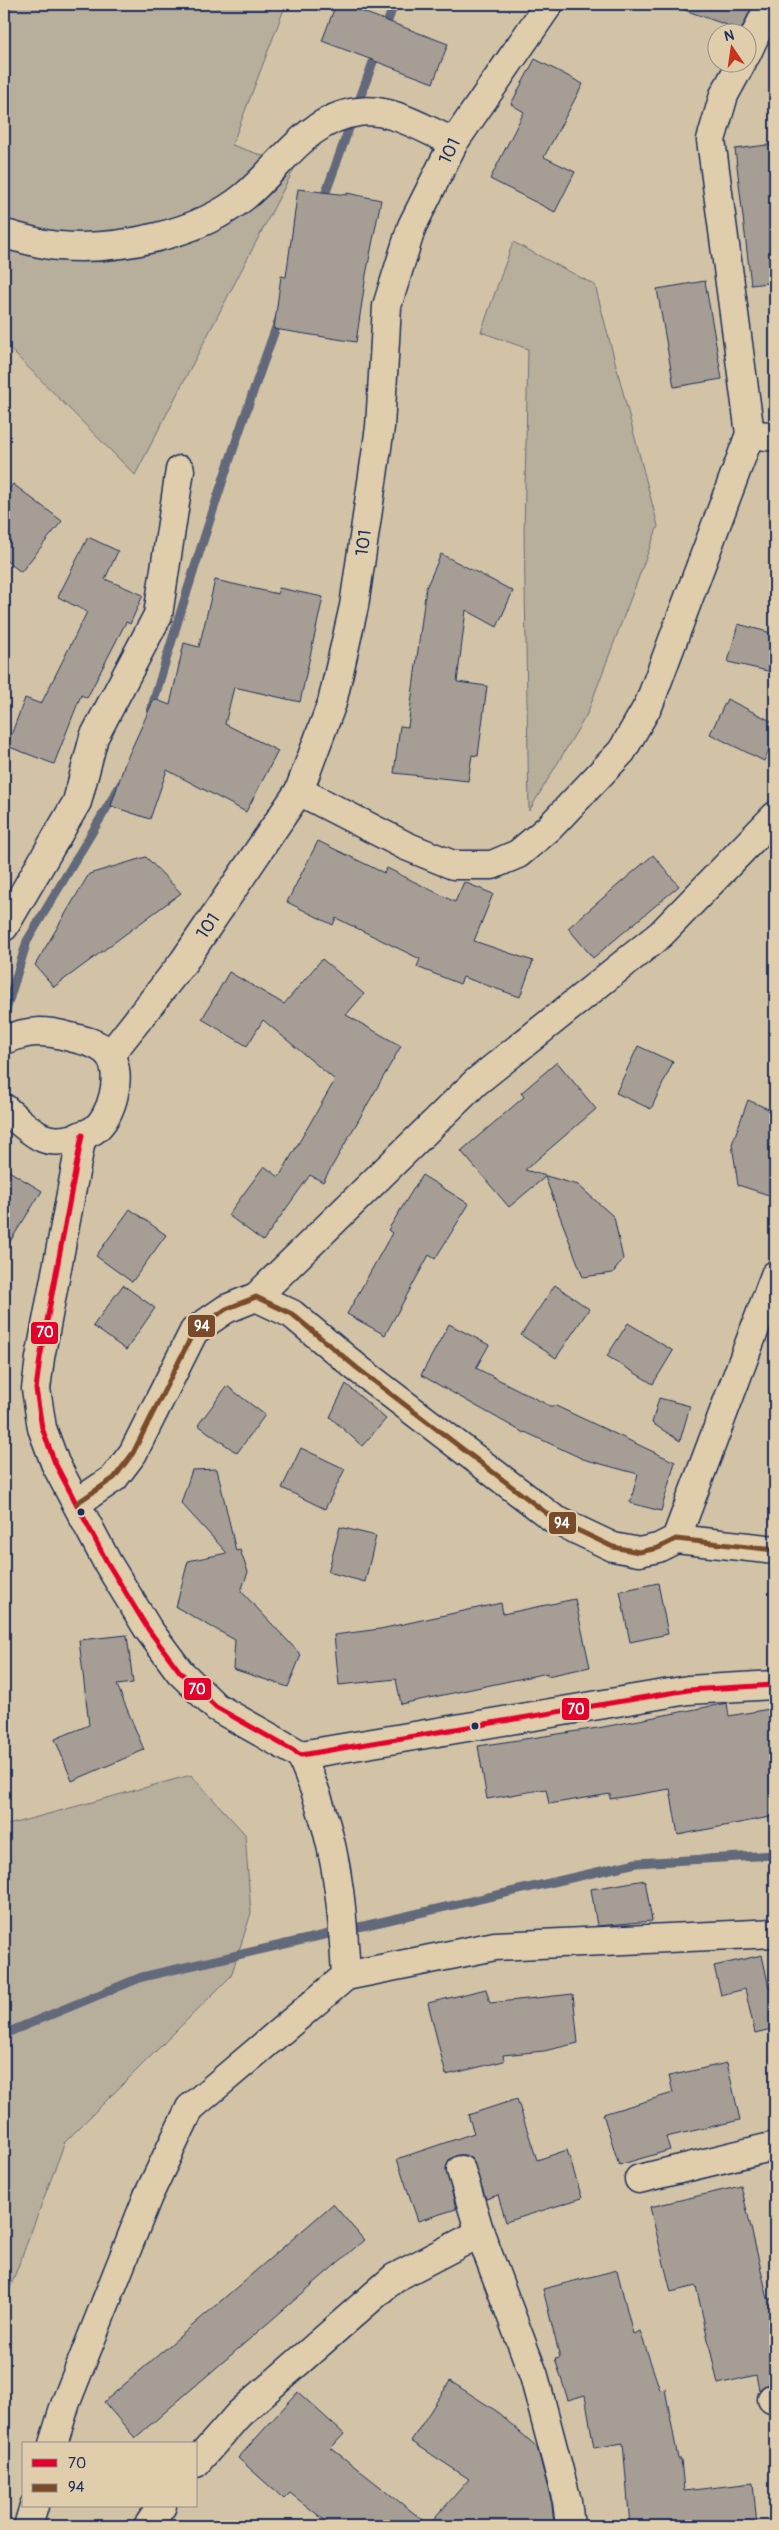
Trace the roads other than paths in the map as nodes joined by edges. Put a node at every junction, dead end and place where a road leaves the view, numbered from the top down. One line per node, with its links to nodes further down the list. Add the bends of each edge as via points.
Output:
1 (549, 4): 5 (street, 101)
2 (770, 4): 3 (street)
3 (756, 34)
4 (737, 72): 7 (street, via 724,95 711,140)
5 (454, 142): 6 (street, via 383,112 358,112 328,120 286,155 245,196 210,220 109,246 58,246); 9 (street, 101, via 412,226 387,306 380,427 354,606 332,703)
6 (4, 234)
7 (762, 435): 9 (street, via 649,704 622,751 549,828 518,854 492,865 453,865 406,846)
8 (180, 470): 11 (street, via 158,615 94,737 77,802)
9 (299, 791): 13 (street, 101, via 184,961)
10 (775, 816): 17 (street, via 661,934 476,1082)
11 (4, 928)
12 (4, 1040): 13 (street, via 35,1030 91,1042)
13 (110, 1055): 15 (street, via 115,1068 116,1088 109,1108 95,1129)
14 (4, 1108): 15 (street, via 43,1138 62,1141)
15 (82, 1135): 18 (street, via 36,1389 42,1428 55,1463)
16 (775, 1275): 19 (street)
17 (256, 1297): 18 (street, via 226,1309 194,1331 133,1453 114,1478); 19 (street, via 292,1314 554,1519 613,1547 639,1552 658,1548)
18 (77, 1503): 22 (street, via 106,1562 148,1629 180,1672 216,1707)
19 (676, 1539): 20 (street)
20 (775, 1550)
21 (775, 1685): 22 (street, via 688,1690)
22 (301, 1755): 24 (street, via 322,1809 336,1868)
23 (775, 1933): 24 (street, via 495,1946)
24 (346, 1976): 29 (street, via 190,2108 148,2196 66,2402)
25 (775, 2146): 27 (street)
26 (461, 2170): 28 (street)
27 (640, 2179)
28 (480, 2233): 30 (street, via 394,2278 238,2414); 35 (street, via 534,2376 567,2501)
29 (55, 2442)
30 (198, 2461)
31 (33, 2508): 33 (street)
32 (161, 2508): 34 (street)
33 (28, 2526)
34 (148, 2526)
35 (570, 2526)

